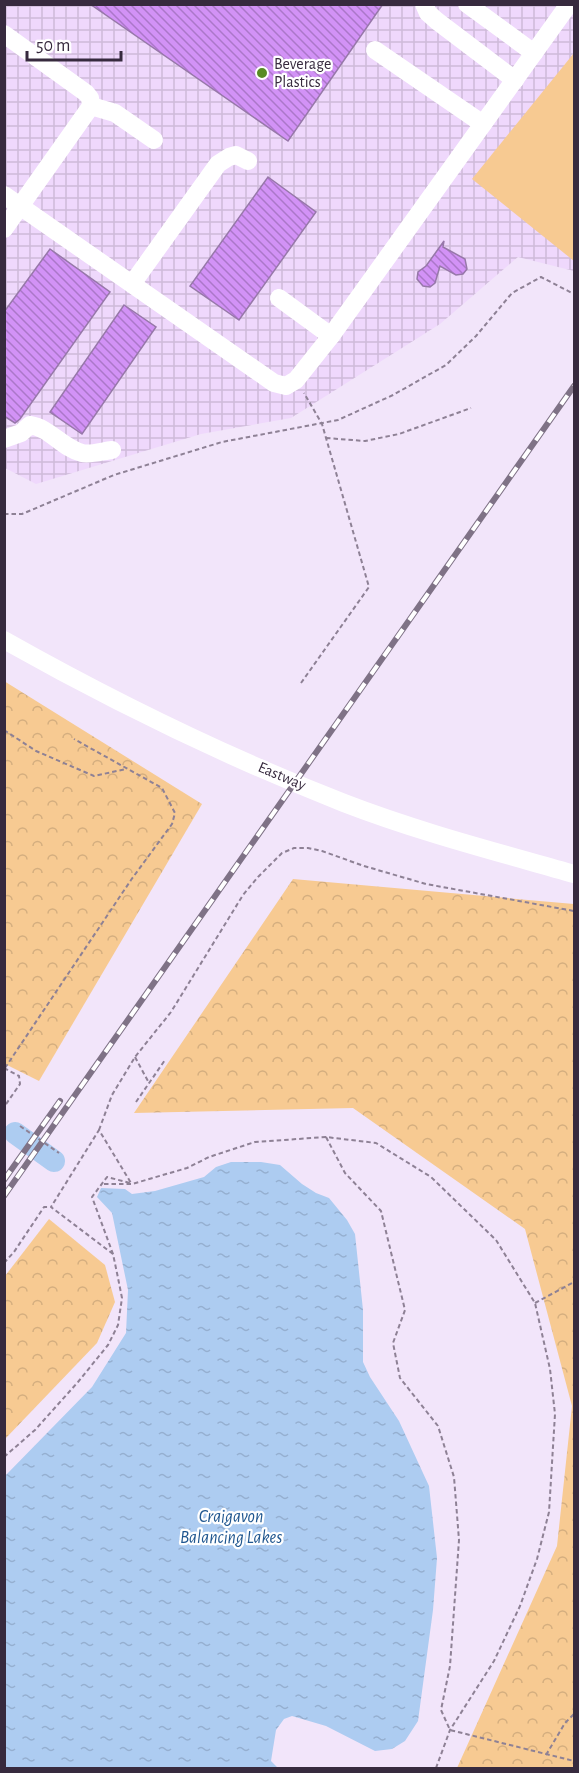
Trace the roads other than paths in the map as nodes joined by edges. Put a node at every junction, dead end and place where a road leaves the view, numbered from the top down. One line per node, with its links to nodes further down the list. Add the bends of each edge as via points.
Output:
1 (424, 4): 7 (street, via 437,21)
2 (467, 4): 6 (street)
3 (560, 7): 6 (street)
4 (4, 34): 8 (street, via 86,93)
5 (375, 50): 9 (street)
6 (534, 53): 7 (street)
7 (515, 80): 9 (street)
8 (91, 106): 10 (street, via 115,113); 13 (street)
9 (483, 124): 17 (street)
10 (154, 140)
11 (248, 161): 15 (street, via 236,155 218,164)
12 (4, 195): 13 (street)
13 (22, 207): 14 (street); 15 (street)
14 (4, 230)
15 (132, 284): 17 (street, via 273,383 286,386 296,380)
16 (279, 298): 17 (street)
17 (331, 336)
18 (4, 439): 19 (street, via 30,425 41,427 62,444 84,454)
19 (111, 450)
20 (4, 640): 21 (street, Eastway, via 209,746 345,803)
21 (574, 874)

